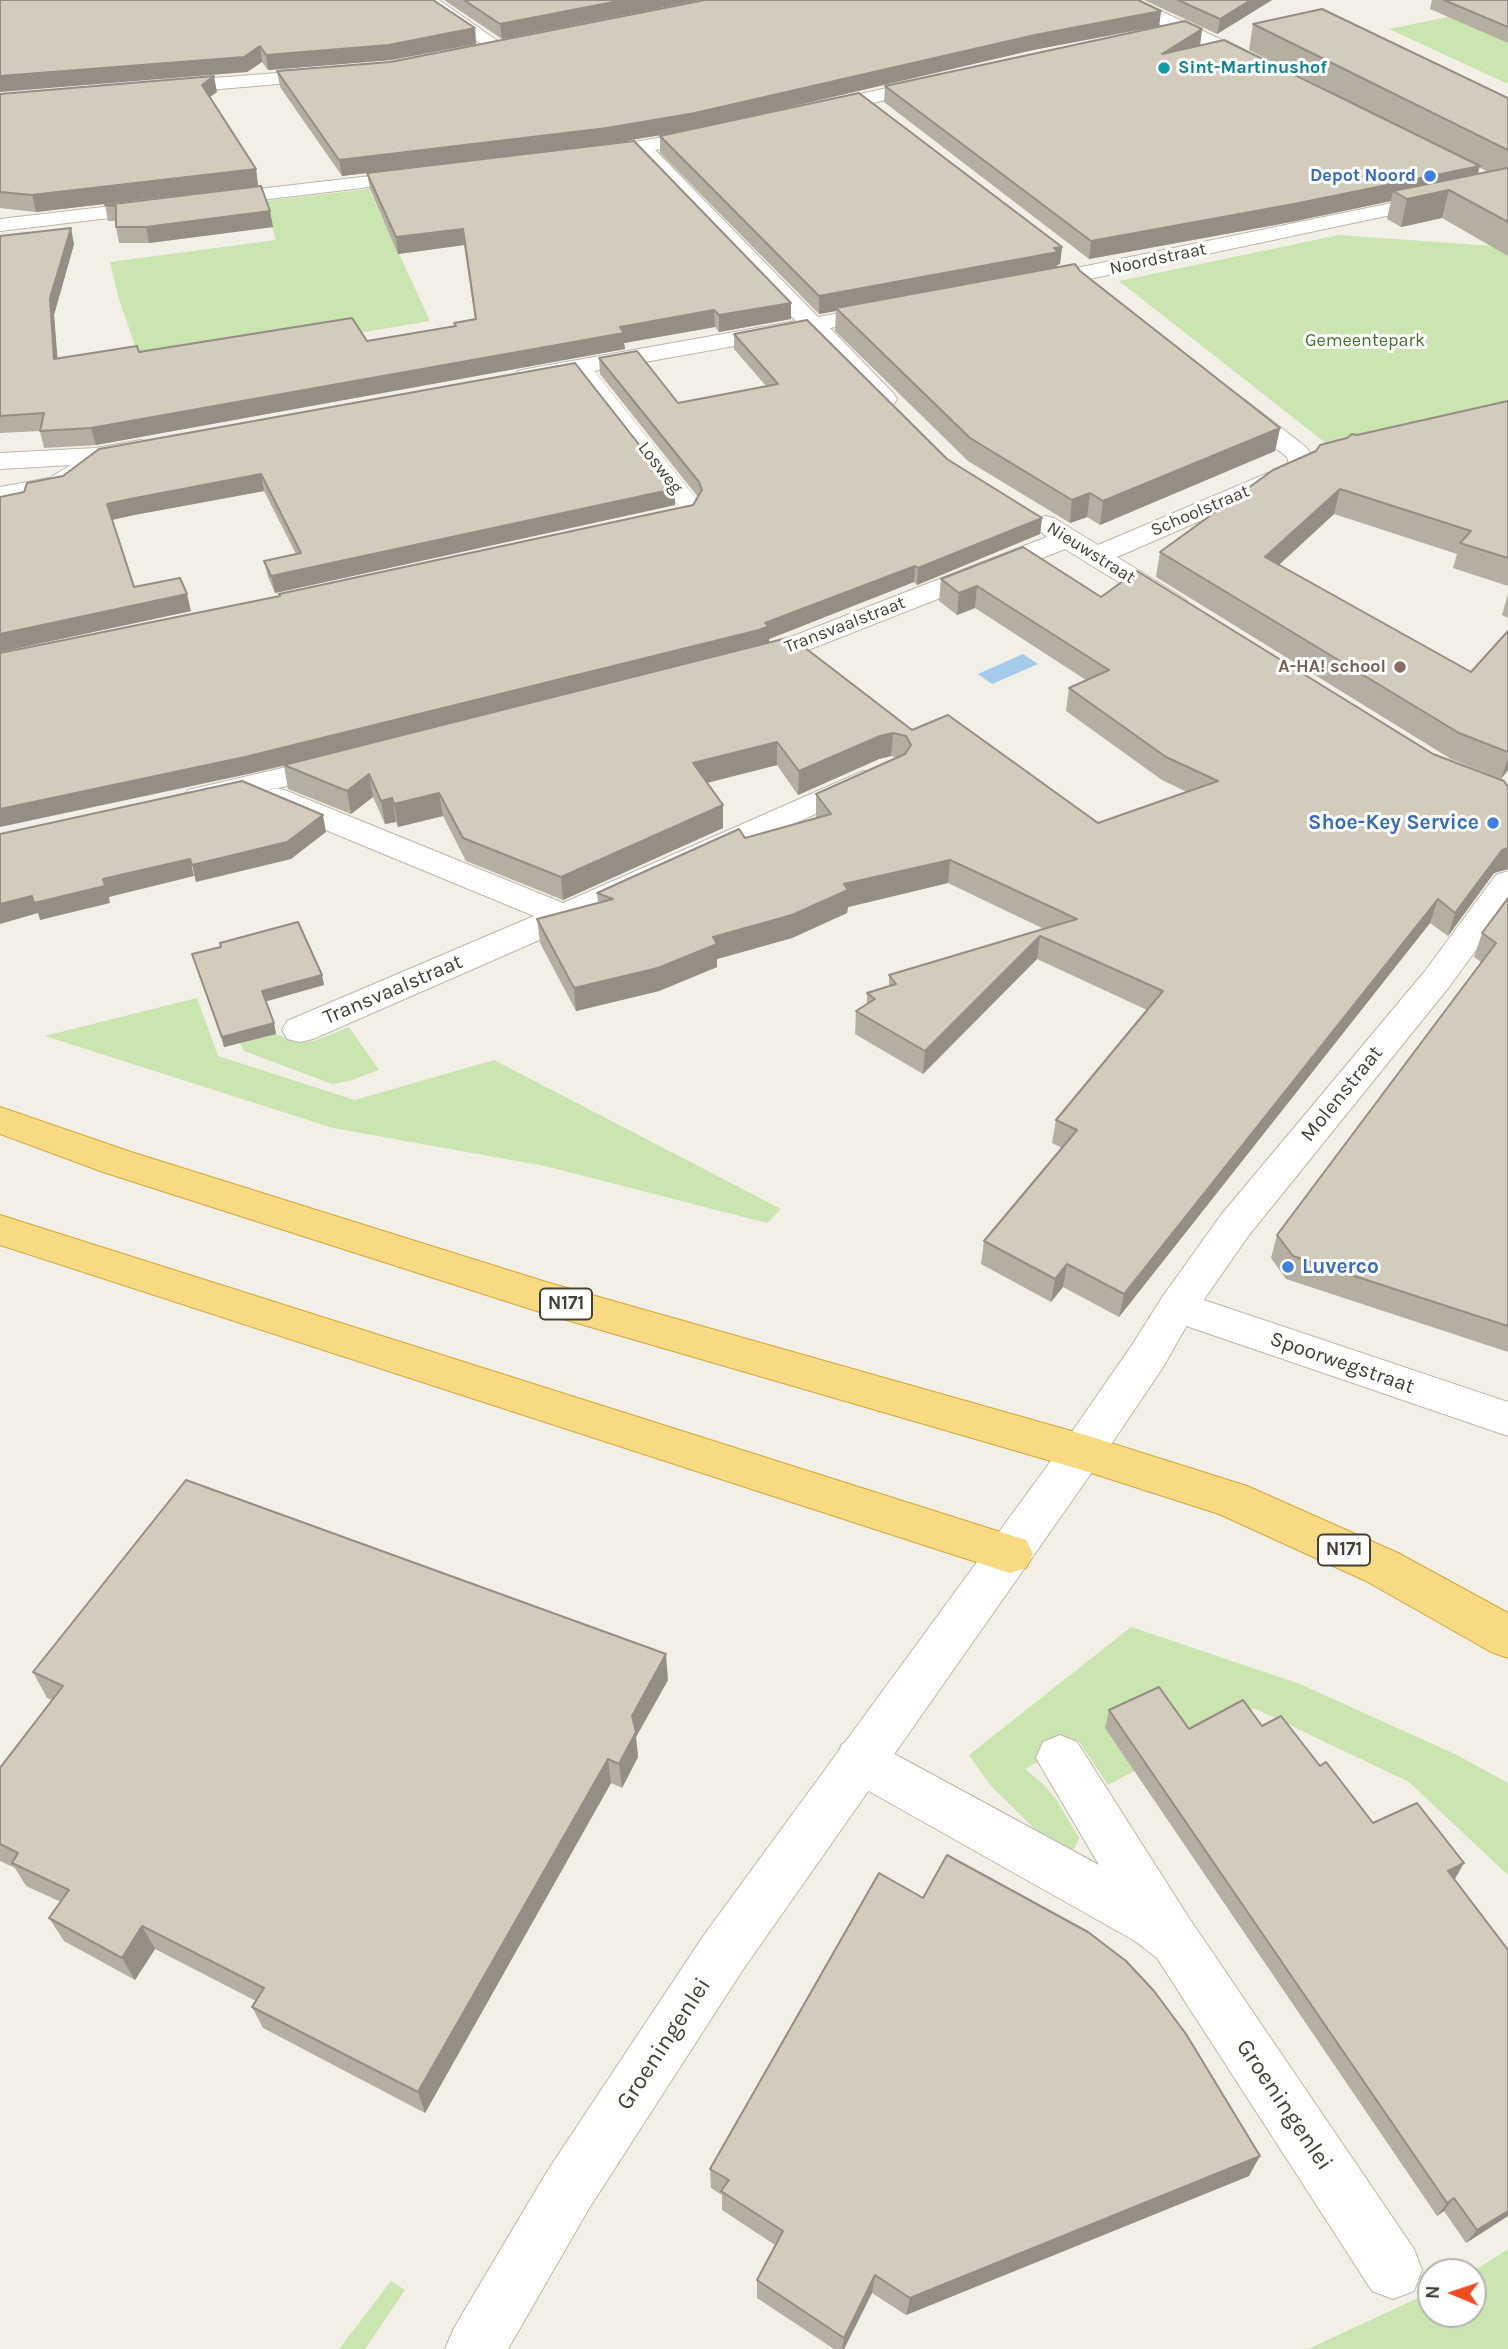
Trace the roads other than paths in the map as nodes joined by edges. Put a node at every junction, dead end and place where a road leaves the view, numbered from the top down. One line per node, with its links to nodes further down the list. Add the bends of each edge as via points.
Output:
1 (427, 0): 5 (street, via 507,47)
2 (1124, 0): 3 (street)
3 (1186, 28): 4 (street); 8 (street)
4 (1154, 35)
5 (475, 53)
6 (348, 74): 9 (street)
7 (958, 77): 10 (street)
8 (1283, 77)
9 (139, 90)
10 (863, 99): 11 (street); 12 (street)
11 (799, 114)
12 (885, 116)
13 (734, 129): 14 (street)
14 (640, 147): 15 (street); 21 (street)
15 (565, 159)
16 (447, 173): 18 (street)
17 (1464, 194): 19 (street, Noordstraat)
18 (0, 225)
19 (1017, 287)
20 (909, 307): 21 (street)
21 (815, 325): 22 (street); 25 (street)
22 (580, 366): 23 (street); 31 (lane, Losweg, via 689,505 678,518)
23 (499, 381)
24 (1216, 388): 33 (street, Schoolstraat, via 1297,452 1301,468)
25 (899, 412)
26 (163, 444): 27 (street)
27 (96, 456): 28 (street); 29 (street, via 57,484)
28 (0, 461)
29 (0, 495)
30 (1028, 513): 32 (street, Nieuwstraat)
31 (637, 526)
32 (1068, 538): 33 (street, Nieuwstraat); 35 (street, Transvaalstraat, via 770,655)
33 (1097, 556): 34 (street, Nieuwstraat)
34 (1194, 617)
35 (716, 668)
36 (369, 756): 38 (street)
37 (891, 768): 41 (street, Transvaalstraat)
38 (249, 786): 39 (street); 41 (street)
39 (170, 803)
40 (1508, 882): 45 (street, Molenstraat, via 1437,979 1235,1225)
41 (564, 916): 42 (street, Transvaalstraat)
42 (300, 1030)
43 (0, 1119): 47 (highway, N171, via 117,1162 533,1294)
44 (0, 1230): 48 (highway)
45 (1177, 1307): 46 (street, Spoorwegstraat); 47 (street, Molenstraat)
46 (1508, 1419)
47 (1082, 1452): 48 (street); 49 (highway, N171, via 1231,1499 1382,1567)
48 (1010, 1554): 51 (street, Groeningenlei)
49 (1508, 1637)
50 (1060, 1758): 52 (street, Groeningenlei)
51 (859, 1760): 52 (street, Groeningenlei, via 1153,1923); 54 (street, Groeningenlei, via 716,1964 568,2190)
52 (1175, 1940): 53 (street, Groeningenlei)
53 (1393, 2270)
54 (480, 2345)

